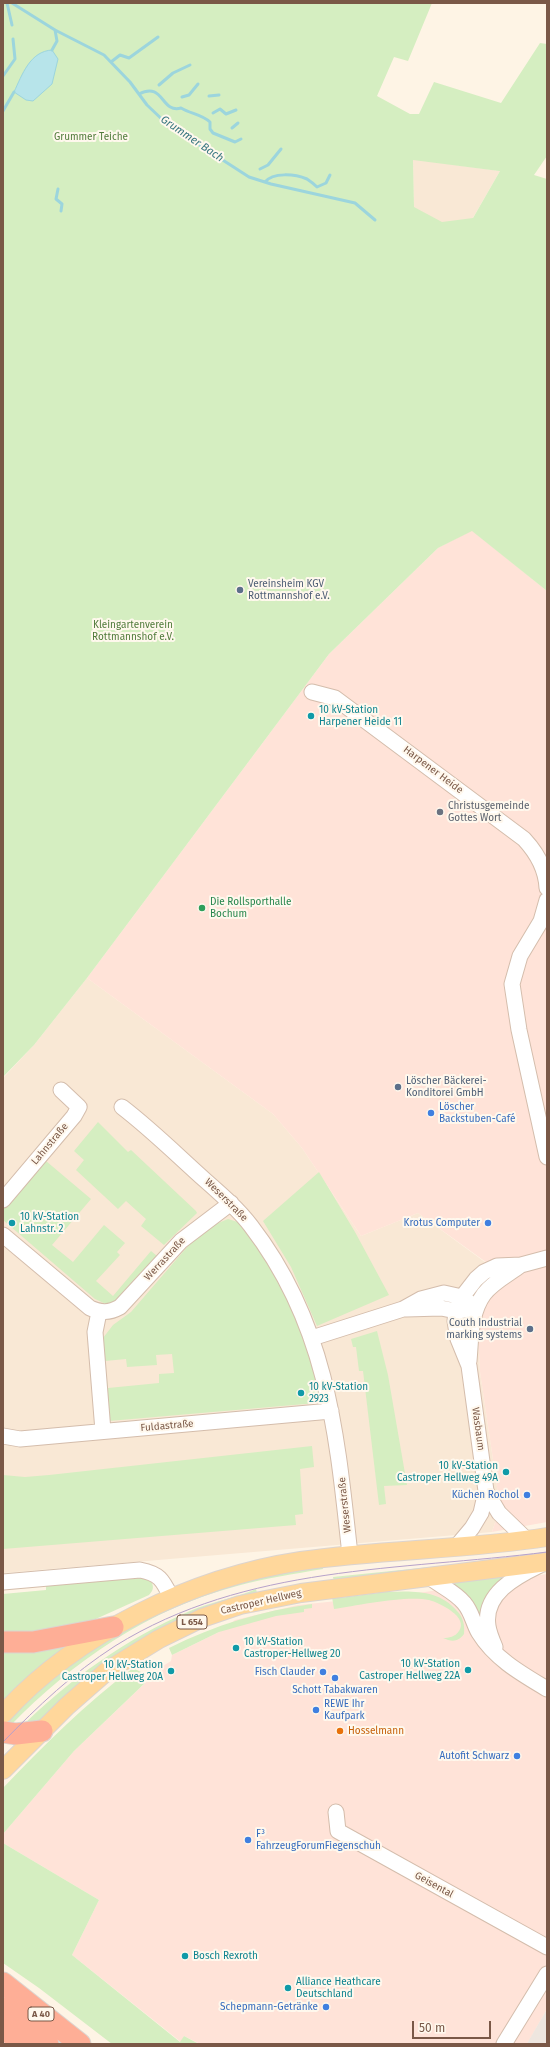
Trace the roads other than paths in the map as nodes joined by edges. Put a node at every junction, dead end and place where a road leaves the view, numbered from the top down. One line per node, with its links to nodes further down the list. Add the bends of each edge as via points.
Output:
1 (312, 692): 2 (street, Harpener Heide, via 335,698 524,839 542,864)
2 (547, 888)
3 (547, 900): 6 (street, via 541,921 520,956 512,984 518,1030)
4 (60, 1090): 7 (street, Lahnstraße, via 79,1107)
5 (122, 1107): 8 (street, Weserstraße, via 161,1138)
6 (547, 1157)
7 (3, 1200)
8 (231, 1203): 16 (street, Werrastraße, via 181,1240 120,1307); 17 (street, Weserstraße, via 251,1225 271,1254)
9 (3, 1236): 16 (street, via 81,1301)
10 (547, 1258): 11 (street)
11 (521, 1265): 12 (street, Wasbaum, via 497,1266 484,1272); 13 (street, via 491,1286)
12 (462, 1296): 13 (street); 14 (street, via 444,1293 421,1299); 15 (street, Wasbaum)
13 (476, 1308): 15 (street); 18 (street, Wasbaum)
14 (403, 1309): 15 (street, via 441,1308); 17 (street)
15 (456, 1311): 18 (street, Wasbaum, via 458,1339)
16 (99, 1312): 20 (street, via 95,1332)
17 (312, 1338): 19 (street, Weserstraße)
18 (469, 1366): 22 (street, Wasbaum)
19 (331, 1411): 20 (street, Fuldastraße); 26 (street, Weserstraße, via 338,1446)
20 (103, 1431): 21 (street, Fuldastraße, via 20,1439)
21 (3, 1436)
22 (486, 1491): 24 (street, Wasbaum, via 499,1513); 25 (street, Wasbaum, via 481,1513)
23 (547, 1537): 24 (main road)
24 (527, 1540): 25 (main road)
25 (456, 1547): 26 (main road)
26 (350, 1555): 30 (main road, via 276,1565 233,1576)
27 (546, 1563): 28 (main road, Castroper Hellweg / L 654); 33 (street, via 505,1585 493,1599 488,1610 488,1626)
28 (428, 1576): 33 (street, via 464,1603 480,1633); 36 (main road, Castroper Hellweg / L 654, via 289,1595 240,1605 202,1618 159,1639 107,1672)
29 (3, 1582): 30 (street, via 140,1570 152,1572 162,1579)
30 (172, 1599): 31 (main road)
31 (113, 1627): 32 (highway, via 34,1642); 35 (main road, via 44,1676)
32 (3, 1642)
33 (497, 1654): 34 (street, via 516,1670)
34 (547, 1689)
35 (3, 1714)
36 (42, 1731): 37 (highway, via 16,1734); 38 (main road, Castroper Hellweg / L 654)
37 (3, 1732)
38 (3, 1770)
39 (336, 1812): 40 (street, Geisental, via 338,1831)
40 (547, 1947)
41 (547, 1974): 48 (street)
42 (3, 1983): 47 (highway, A 40)
43 (3, 2008): 46 (highway, A 40)
44 (3, 2027): 45 (highway)
45 (22, 2044)
46 (48, 2044)
47 (80, 2044)
48 (504, 2044)

